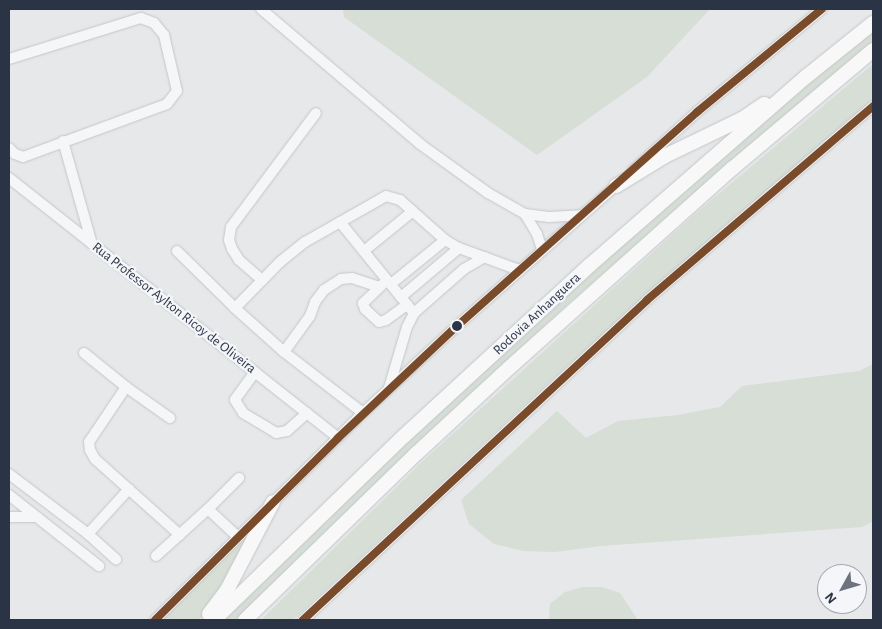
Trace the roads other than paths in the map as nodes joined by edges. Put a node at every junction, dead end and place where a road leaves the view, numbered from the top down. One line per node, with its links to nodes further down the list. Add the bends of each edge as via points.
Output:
1 (261, 9): 14 (street, via 420,144 488,193)
2 (822, 9): 12 (street, via 697,112)
3 (873, 23): 6 (highway, Rodovia Anhanguera)
4 (873, 50): 56 (highway, Rodovia Anhanguera, via 569,313 417,453)
5 (9, 59): 9 (street, via 141,18 154,23 164,35 177,91 168,104)
6 (807, 76): 12 (highway, via 742,119 665,156); 55 (highway, Rodovia Anhanguera, via 590,265 404,436)
7 (873, 106): 57 (street, via 647,300)
8 (316, 113): 25 (street, via 231,228 229,240 232,249 239,260)
9 (62, 141): 10 (street, via 23,157); 18 (street)
10 (9, 148)
11 (9, 178): 18 (street, Rua Professor Aylton Ricoy de Oliveira)
12 (616, 186): 15 (street)
13 (413, 211): 16 (street, via 400,200 386,196); 17 (street); 22 (street)
14 (525, 214): 15 (street, via 549,217); 20 (street)
15 (582, 215): 20 (street)
16 (340, 222): 22 (street); 25 (street, via 305,242)
17 (445, 240): 19 (street); 26 (street)
18 (92, 244): 32 (street, Rua Professor Aylton Ricoy de Oliveira)
19 (459, 248): 23 (street); 27 (street)
20 (542, 249): 24 (street)
21 (177, 250): 28 (street)
22 (364, 251): 26 (street)
23 (485, 257): 24 (street); 29 (street, via 464,269)
24 (519, 270): 34 (street)
25 (262, 280): 28 (street)
26 (386, 283): 27 (street); 27 (street, via 363,303 365,309 379,322 386,320); 30 (street, via 341,278 324,290)
27 (404, 301): 29 (street)
28 (235, 308): 30 (street)
29 (414, 313): 34 (street, via 407,326)
30 (284, 352): 35 (street)
31 (84, 353): 33 (street)
32 (255, 372): 36 (street, Rua Professor Aylton Ricoy de Oliveira); 36 (street, via 235,400 243,413 276,433 287,431)
33 (126, 386): 37 (street); 41 (street, via 89,442 95,458)
34 (389, 389): 35 (street)
35 (363, 413): 38 (street)
36 (308, 414): 38 (street, Rua Professor Aylton Ricoy de Oliveira)
37 (170, 418)
38 (338, 438): 43 (street)
39 (9, 474): 47 (street)
40 (238, 478): 44 (street)
41 (129, 489): 47 (street); 48 (street)
42 (9, 495): 46 (street)
43 (273, 502): 49 (street); 54 (highway, via 227,590)
44 (208, 509): 48 (street); 49 (street)
45 (9, 517): 46 (street)
46 (37, 517): 52 (street)
47 (88, 534): 51 (street)
48 (180, 535): 50 (street)
49 (238, 537): 53 (street)
50 (156, 556)
51 (116, 559)
52 (99, 566)
53 (155, 620)
54 (204, 620)
55 (214, 620)
56 (245, 620)
57 (303, 620)

